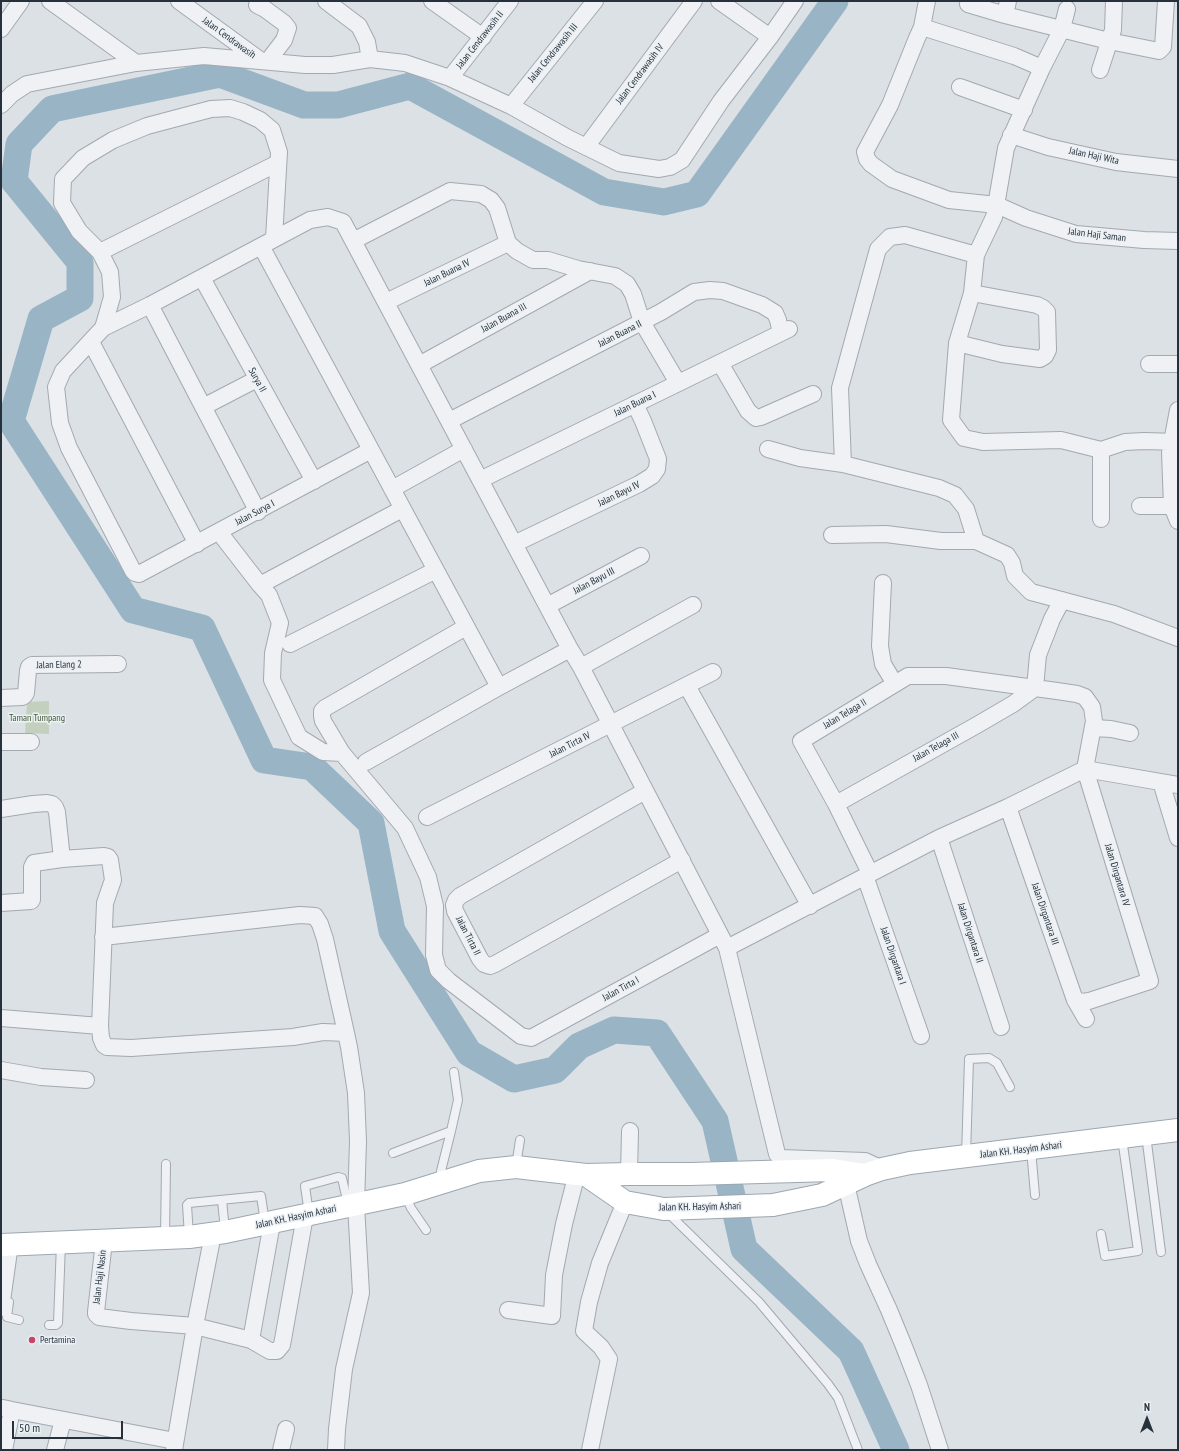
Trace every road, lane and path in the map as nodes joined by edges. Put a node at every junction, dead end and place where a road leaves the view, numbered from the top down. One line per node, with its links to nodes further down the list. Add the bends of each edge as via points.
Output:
1 (21, 1): 19 (street)
2 (50, 1): 26 (street)
3 (179, 1): 25 (street, Jalan Cendrawasih)
4 (432, 1): 21 (street)
5 (510, 1): 21 (street, Jalan Cendrawasih II)
6 (595, 1): 32 (street, Jalan Cendrawasih III)
7 (694, 1): 35 (street, Jalan Cendrawasih IV)
8 (795, 1): 22 (street)
9 (927, 1): 18 (street, Jalan Haji Saman)
10 (1114, 1): 23 (street, via 1113,30)
11 (1166, 1): 23 (street, via 1161,50)
12 (721, 2): 22 (street)
13 (334, 3): 24 (street, via 359,26 367,42)
14 (968, 4): 16 (street)
15 (257, 5): 25 (street, via 288,28 284,40)
16 (1006, 8): 20 (street)
17 (1067, 9): 20 (street)
18 (922, 27): 27 (street, via 1014,56); 38 (street, Jalan Haji Saman, via 890,104 865,152 867,159 870,164 892,179 949,200)
19 (1, 29)
20 (1062, 29): 23 (street); 27 (street)
21 (483, 36): 29 (street, Jalan Cendrawasih II)
22 (770, 36): 35 (street, via 721,101 682,160 670,167 659,169 619,163)
23 (1109, 41): 28 (street)
24 (370, 59): 25 (street, via 333,65); 29 (street, via 405,63)
25 (264, 61): 26 (street, via 204,56)
26 (136, 63): 31 (street, via 27,84)
27 (1042, 68): 33 (street)
28 (1100, 70)
29 (450, 78): 32 (street)
30 (960, 87): 33 (street)
31 (1, 105)
32 (511, 106): 35 (street)
33 (1024, 110): 34 (street)
34 (1011, 135): 37 (street, Jalan Haji Wita, via 1048,147 1116,162); 38 (street, via 1006,148)
35 (586, 147)
36 (278, 163): 41 (street); 43 (street); 43 (street, via 279,152 272,130 260,120 230,108 211,109 147,126 113,140 83,158 63,179 62,203 79,231)
37 (1178, 169)
38 (997, 205): 40 (street, Jalan Haji Saman, via 1026,218 1076,234); 44 (street)
39 (353, 240): 41 (street, via 344,222 328,217 310,220); 42 (street, via 450,191 481,194 491,200 498,208); 48 (street)
40 (1178, 241)
41 (267, 243): 46 (street); 69 (street)
42 (508, 243): 45 (street, via 533,260 548,260); 48 (street, Jalan Buana IV)
43 (100, 252): 51 (street, via 110,272 112,297)
44 (976, 255): 47 (street); 71 (street, via 905,235 890,237 878,249 840,388)
45 (590, 271): 50 (street, via 615,276 627,284); 58 (street, Jalan Buana III)
46 (202, 278): 49 (street); 59 (street, Surya II)
47 (972, 293): 54 (street); 54 (street, via 1043,308 1047,312 1048,350 1040,359)
48 (386, 302): 58 (street)
49 (150, 305): 51 (street); 63 (street)
50 (642, 322): 52 (street, Jalan Buana II, via 694,292 710,290 723,291 762,305 775,313); 60 (street); 65 (street, Jalan Buana II)
51 (103, 328): 53 (street)
52 (785, 331): 55 (street, Jalan Buana I)
53 (91, 342): 84 (street); 84 (street, Jalan Surya I, via 63,371 56,387 60,423 69,448 133,571 139,574)
54 (957, 343): 70 (street, via 951,420 964,438 983,442 1061,440)
55 (720, 363): 60 (street, Jalan Buana I); 61 (street, via 748,411 756,418)
56 (1149, 364): 57 (street)
57 (1178, 364)
58 (419, 365): 65 (street)
59 (257, 379): 63 (street); 73 (street, Surya II)
60 (678, 383): 62 (street, Jalan Buana I)
61 (813, 394)
62 (635, 404): 72 (street, Jalan Buana I); 85 (street, Jalan Bayu IV, via 658,459 657,468 652,476)
63 (203, 407): 78 (street)
64 (1178, 410): 66 (street)
65 (449, 421): 67 (street)
66 (1175, 442): 70 (street, via 1125,442); 76 (street, via 1170,453)
67 (464, 449): 72 (street); 74 (street)
68 (768, 449): 71 (street, via 800,458)
69 (371, 450): 73 (street, Jalan Surya I); 74 (street)
70 (1101, 450): 79 (street)
71 (843, 464): 83 (street, via 939,488 956,495 966,509)
72 (480, 480): 85 (street)
73 (314, 481): 78 (street, Jalan Surya I)
74 (392, 489): 77 (street)
75 (1140, 506): 76 (street)
76 (1172, 506): 80 (street)
77 (402, 509): 87 (street); 89 (street)
78 (258, 512): 81 (street, Jalan Surya I)
79 (1101, 519)
80 (1178, 521)
81 (219, 532): 84 (street, Jalan Surya I); 89 (street)
82 (832, 535): 83 (street, via 886,534 941,541)
83 (976, 541): 90 (street, via 1007,555 1015,576 1031,592)
84 (197, 544)
85 (514, 544): 92 (street)
86 (641, 556): 92 (street, Jalan Bayu III)
87 (436, 570): 93 (street); 95 (street)
88 (882, 583): 100 (street, via 880,646 883,664)
89 (260, 585): 110 (street, via 269,595 280,623 273,653 272,680 299,737 323,752)
90 (1062, 600): 94 (street, via 1114,614); 103 (street, via 1038,655)
91 (693, 605): 98 (street)
92 (547, 606): 96 (street)
93 (466, 627): 102 (street); 110 (street, via 322,711 323,721)
94 (1178, 638)
95 (290, 644)
96 (570, 649): 98 (street); 102 (street)
97 (118, 664): 104 (street, Jalan Elang 2, via 32,665 29,667 24,696)
98 (581, 667): 105 (street)
99 (713, 672): 101 (street, Jalan Tirta IV)
100 (894, 684): 103 (street, Jalan Telaga II, via 908,676 946,676); 116 (street, Jalan Telaga II, via 801,741)
101 (687, 686): 105 (street, Jalan Tirta IV); 126 (street)
102 (499, 687): 111 (street)
103 (1034, 688): 106 (street, Jalan Telaga II, via 1085,697 1092,707); 116 (street, Jalan Telaga III, via 977,725)
104 (1, 698)
105 (610, 725): 115 (street); 119 (street, Jalan Tirta IV)
106 (1094, 728): 107 (street); 112 (street, Jalan Telaga II)
107 (1130, 733)
108 (1, 742): 109 (street)
109 (31, 742)
110 (342, 753): 128 (street, Jalan Tirta I, via 405,828 428,877 435,906 434,955 438,970 521,1036 531,1038)
111 (366, 762)
112 (1085, 769): 113 (street); 117 (street, Jalan Tirta I); 129 (street, Jalan Dirgantara IV, via 1150,982 1089,1001)
113 (1161, 782): 114 (street); 121 (street)
114 (1178, 785)
115 (645, 791): 123 (street); 123 (street, Jalan Tirta II, via 456,900 455,911 480,960 490,966 495,964)
116 (836, 804): 124 (street, Jalan Telaga II)
117 (1008, 807): 120 (street, Jalan Tirta I); 129 (street, Jalan Dirgantara III)
118 (1, 809): 122 (street, via 52,804 57,812)
119 (427, 817)
120 (939, 838): 124 (street, Jalan Tirta I); 133 (street, Jalan Dirgantara II)
121 (1178, 838)
122 (62, 859): 125 (street, via 34,863 31,902); 127 (street, via 104,856 110,860 113,880 105,903)
123 (682, 860): 128 (street)
124 (868, 875): 126 (street, Jalan Tirta I); 135 (street, Jalan Dirgantara I)
125 (1, 903)
126 (810, 906): 128 (street, Jalan Tirta I)
127 (103, 937): 132 (street); 134 (street, via 300,915 315,916 325,939)
128 (723, 942): 153 (street, via 777,1154 781,1158 865,1160)
129 (1075, 1000): 131 (street, Jalan Dirgantara III)
130 (1, 1018): 132 (street)
131 (1086, 1019)
132 (100, 1026): 134 (street, via 102,1042 111,1048 269,1039 323,1032)
133 (1001, 1027)
134 (346, 1033): 159 (street, via 356,1093 358,1141)
135 (921, 1036)
136 (1, 1070): 138 (street, via 41,1077)
137 (454, 1072): 141 (lane, via 458,1100)
138 (86, 1080)
139 (1010, 1087): 148 (lane, via 997,1063 989,1058 969,1059)
140 (1178, 1130): 143 (main road, Jalan KH. Hasyim Ashari)
141 (451, 1131): 147 (lane); 154 (lane)
142 (630, 1131): 152 (street)
143 (1146, 1134): 144 (main road, Jalan KH. Hasyim Ashari); 171 (lane)
144 (1122, 1137): 146 (main road, Jalan KH. Hasyim Ashari); 165 (lane, via 1138,1251 1105,1256)
145 (520, 1140): 150 (lane)
146 (1031, 1148): 148 (main road, Jalan KH. Hasyim Ashari); 156 (lane)
147 (393, 1154)
148 (966, 1156): 153 (main road, Jalan KH. Hasyim Ashari, via 910,1163)
149 (166, 1164): 167 (lane)
150 (516, 1167): 151 (main road, Jalan KH. Hasyim Ashari); 154 (main road, Jalan KH. Hasyim Ashari, via 479,1171)
151 (582, 1174): 152 (main road, Jalan KH. Hasyim Ashari); 158 (main road, Jalan KH. Hasyim Ashari); 173 (street, via 564,1224 554,1275 552,1316)
152 (629, 1174): 153 (main road, Jalan KH. Hasyim Ashari, via 833,1170)
153 (864, 1176): 160 (main road, Jalan KH. Hasyim Ashari, via 822,1195 798,1201 773,1205); 188 (street, via 861,1246 919,1385)
154 (440, 1183): 155 (main road, Jalan KH. Hasyim Ashari)
155 (405, 1194): 159 (main road, Jalan KH. Hasyim Ashari); 163 (lane)
156 (1034, 1195)
157 (222, 1200): 162 (lane, via 261,1196); 164 (lane); 166 (lane, via 187,1204)
158 (625, 1202): 160 (main road, Jalan KH. Hasyim Ashari); 186 (street, via 600,1263 584,1331 609,1359)
159 (352, 1205): 161 (main road, Jalan KH. Hasyim Ashari); 161 (lane, via 340,1176 305,1186); 185 (street, via 361,1293 344,1369)
160 (664, 1209): 187 (lane, via 759,1302 828,1384 838,1398)
161 (307, 1215): 162 (main road, Jalan KH. Hasyim Ashari); 177 (street, via 282,1345 277,1351 270,1351)
162 (269, 1223): 164 (main road, Jalan KH. Hasyim Ashari); 177 (street)
163 (426, 1230)
164 (219, 1233): 166 (main road, Jalan KH. Hasyim Ashari); 176 (street)
165 (1101, 1234)
166 (189, 1237): 167 (main road, Jalan KH. Hasyim Ashari)
167 (165, 1238): 168 (main road, Jalan KH. Hasyim Ashari)
168 (104, 1240): 169 (main road, Jalan KH. Hasyim Ashari); 176 (street, Jalan Haji Nasin, via 96,1314 99,1317)
169 (61, 1242): 170 (main road, Jalan KH. Hasyim Ashari); 175 (lane, via 58,1323)
170 (10, 1244): 172 (street); 174 (lane, via 7,1316)
171 (1161, 1252)
172 (1, 1308)
173 (508, 1310)
174 (19, 1320)
175 (50, 1325)
176 (195, 1326): 177 (street); 181 (street)
177 (251, 1340)
178 (6, 1409): 179 (street); 182 (street)
179 (63, 1420): 181 (street); 183 (street)
180 (286, 1429): 184 (street)
181 (174, 1446)
182 (4, 1450)
183 (55, 1450)
184 (281, 1450)
185 (336, 1450)
186 (590, 1450)
187 (858, 1450)
188 (940, 1450)

